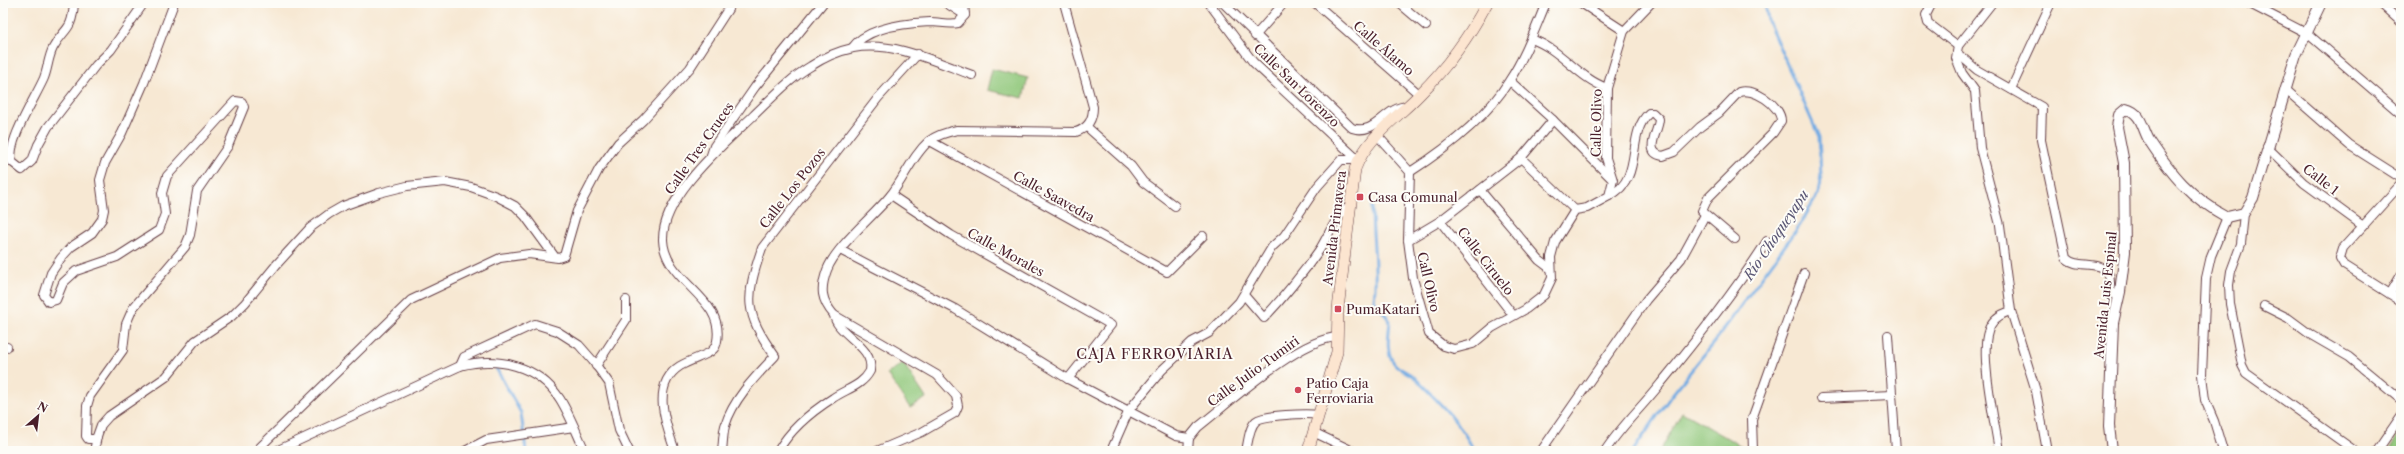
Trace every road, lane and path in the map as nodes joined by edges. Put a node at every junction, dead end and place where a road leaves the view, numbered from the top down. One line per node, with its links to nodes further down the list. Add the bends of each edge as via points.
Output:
1 (74, 3): 2 (street, via 71,24 52,52 44,78 19,130 11,154 14,166 22,170 32,161 48,127 96,65 111,50)
2 (144, 3)
3 (174, 3): 96 (street, via 144,83 122,133 105,163 100,180 104,210 102,219 92,233 71,247 56,264 44,295 45,299 49,302 56,300 63,284 76,271 117,257 155,235 164,220 163,187 170,172 235,101 242,102 244,108 228,146 197,191 190,235 185,247 133,308 126,324 123,350 90,396 86,411 86,436 92,441)
4 (732, 3): 70 (street, via 690,68 639,125 618,143 599,169 577,211 566,253 562,257)
5 (823, 3): 47 (street, Calle Tres Cruces, via 755,87 714,146)
6 (946, 3): 24 (street)
7 (964, 3): 24 (street)
8 (1064, 3): 43 (street, via 1093,108)
9 (1209, 3): 49 (street, Calle San Lorenzo, via 1253,62)
10 (1223, 3): 29 (street)
11 (1284, 3): 29 (street)
12 (1315, 3): 39 (street, Calle Álamo)
13 (1399, 3): 26 (street)
14 (1487, 3): 39 (main road, Avenida Primavera, via 1458,51)
15 (1546, 3): 30 (street)
16 (1581, 3): 27 (street)
17 (1651, 3): 27 (street, Calle Olivo)
18 (1932, 3): 32 (street, via 1926,15 1928,22)
19 (1992, 3): 32 (street)
20 (2051, 3): 37 (street)
21 (2248, 3): 28 (street)
22 (2321, 3): 28 (street)
23 (2380, 3): 25 (street)
24 (965, 15): 31 (street, via 958,23 922,23 872,34 858,41)
25 (2401, 22)
26 (1426, 26)
27 (1624, 31): 36 (street, Calle Olivo)
28 (2308, 34): 38 (street, via 2296,55); 41 (street)
29 (1256, 36): 40 (street, via 1352,128 1368,129 1397,106)
30 (1531, 39): 35 (street); 36 (street, via 1553,49 1594,84)
31 (852, 48): 33 (street, via 875,46); 47 (street, via 810,66 789,82)
32 (1958, 50): 37 (street, via 1977,70); 80 (street, via 1958,67 1975,91 1980,148 2003,245)
33 (918, 54): 34 (street); 105 (street, Calle Los Pozos, via 864,116 762,248 750,302 751,317 775,356 751,381 737,402 725,426)
34 (972, 75)
35 (1510, 81): 42 (street); 50 (street, via 1482,116)
36 (1607, 88): 52 (street, Calle Olivo, via 1606,158)
37 (2011, 89): 76 (street, via 2042,107 2041,140 2066,258 2075,264 2097,265 2102,268 2109,277 2111,291)
38 (2285, 89): 46 (street); 51 (street, via 2349,145)
39 (1420, 95): 40 (main road, Avenida Primavera)
40 (1408, 106): 44 (main road, Avenida Primavera)
41 (2401, 114)
42 (1554, 120): 48 (street); 52 (street)
43 (1087, 127): 45 (street, via 1076,132 957,130 944,133); 58 (street, via 1131,166 1143,182)
44 (1376, 135): 49 (main road, Avenida Primavera); 50 (street)
45 (930, 141): 55 (street, via 920,151); 65 (street, Calle Saavedra, via 1167,272)
46 (2267, 147): 60 (street, via 2253,198); 64 (street, Calle 1, via 2304,183)
47 (710, 158): 104 (street, Calle Tres Cruces, via 678,198 664,231 664,250 673,270 705,301 717,326 718,341 710,352 680,366 666,382 662,404)
48 (1521, 158): 54 (street); 59 (street)
49 (1358, 160): 57 (main road, Avenida Primavera); 75 (street, via 1341,160 1317,187 1284,236 1272,247)
50 (1410, 172): 67 (street, Call Olivo)
51 (2401, 178)
52 (1613, 180): 56 (street, Calle Olivo)
53 (2401, 184): 64 (street)
54 (1480, 190): 63 (street); 71 (street, via 1539,260)
55 (891, 195): 69 (street); 87 (street, Calle Morales, via 950,235 1111,325)
56 (1610, 196): 59 (street); 61 (street, via 1621,189 1628,180 1637,139 1649,113 1653,113 1659,119 1652,148 1655,153 1663,156 1674,152 1739,92 1751,92 1780,112 1781,121 1773,133 1708,198 1702,211)
57 (1351, 205): 75 (street, via 1340,212 1320,248 1297,280 1264,318); 84 (main road, Avenida Primavera)
58 (1175, 206)
59 (1576, 210): 71 (street, via 1555,242 1550,257)
60 (2244, 214): 62 (street); 121 (street, via 2241,244 2231,271 2229,285 2230,304 2246,373)
61 (1705, 215): 66 (street); 113 (street, via 1681,259 1646,300)
62 (2227, 217): 76 (street, Avenida Luis Espinal, via 2191,195 2156,150 2136,113 2126,109 2123,111 2117,127 2124,163 2126,208 2125,252); 120 (street, via 2211,256 2206,278 2202,375 2205,400)
63 (1440, 221): 67 (street); 82 (street, Calle Ciruelo)
64 (2363, 226): 74 (street, via 2343,248 2340,258 2344,265)
65 (1203, 236)
66 (1735, 239)
67 (1408, 240): 82 (street, Call Olivo, via 1413,278 1429,334 1435,341 1454,349 1473,344)
68 (1767, 241): 114 (street, via 1714,318)
69 (840, 250): 81 (street, via 827,270 822,292 824,303); 87 (street, via 955,309)
70 (555, 257): 96 (street, via 520,211 484,190 458,184 433,183 400,188 365,198 336,210 315,225 277,264 239,310 195,341 166,377 109,416 101,425); 99 (street, via 529,254 500,258 411,300)
71 (1551, 269): 82 (street, via 1552,278 1544,294 1526,309)
72 (1804, 273): 115 (street, via 1752,419)
73 (2401, 275): 74 (street)
74 (2390, 294): 78 (street)
75 (1244, 295): 91 (street, via 1208,333 1192,342 1162,370)
76 (2119, 298): 119 (street, Avenida Luis Espinal, via 2113,323 2109,386 2108,426)
77 (626, 300): 86 (street, via 626,320)
78 (2401, 300)
79 (2264, 306): 90 (street, via 2288,318 2349,357)
80 (2011, 311): 117 (street, via 1997,317 1991,324 1986,342 1989,386); 118 (street, via 2036,391)
81 (834, 315): 106 (street, via 836,324 862,350 870,371 862,382 833,398 800,423); 107 (street, via 937,375 954,391 957,402 955,413)
82 (1513, 315)
83 (1888, 335): 88 (street)
84 (1337, 337): 92 (main road, Avenida Primavera, via 1337,352); 97 (street, Calle Julio Tumiri, via 1315,342 1270,371 1198,427)
85 (460, 366): 86 (street, via 464,358 535,324 557,330 579,345); 94 (street, via 487,361 511,364 525,369 553,389); 100 (street)
86 (596, 366): 103 (street, via 609,383 619,430)
87 (1068, 379): 91 (street)
88 (1892, 395): 89 (street); 116 (street)
89 (1821, 398)
90 (2401, 400)
91 (1129, 410): 97 (street, via 1176,436); 108 (street)
92 (1318, 415): 95 (main road, Avenida Primavera); 110 (street, via 1309,413 1260,419 1253,425)
93 (2401, 416): 122 (street)
94 (574, 427): 101 (street, via 486,440); 102 (street)
95 (1313, 432): 111 (main road, Avenida Primavera); 112 (street)
96 (97, 437): 98 (street)
97 (1189, 438): 109 (street)
98 (94, 451)
99 (256, 451)
100 (276, 451)
101 (465, 451)
102 (585, 451)
103 (629, 451)
104 (675, 451)
105 (722, 451)
106 (778, 451)
107 (877, 451)
108 (1111, 451)
109 (1188, 451)
110 (1246, 451)
111 (1308, 451)
112 (1353, 451)
113 (1541, 451)
114 (1605, 451)
115 (1753, 451)
116 (1896, 451)
117 (1999, 451)
118 (2047, 451)
119 (2112, 451)
120 (2223, 451)
121 (2355, 451)
122 (2377, 451)

